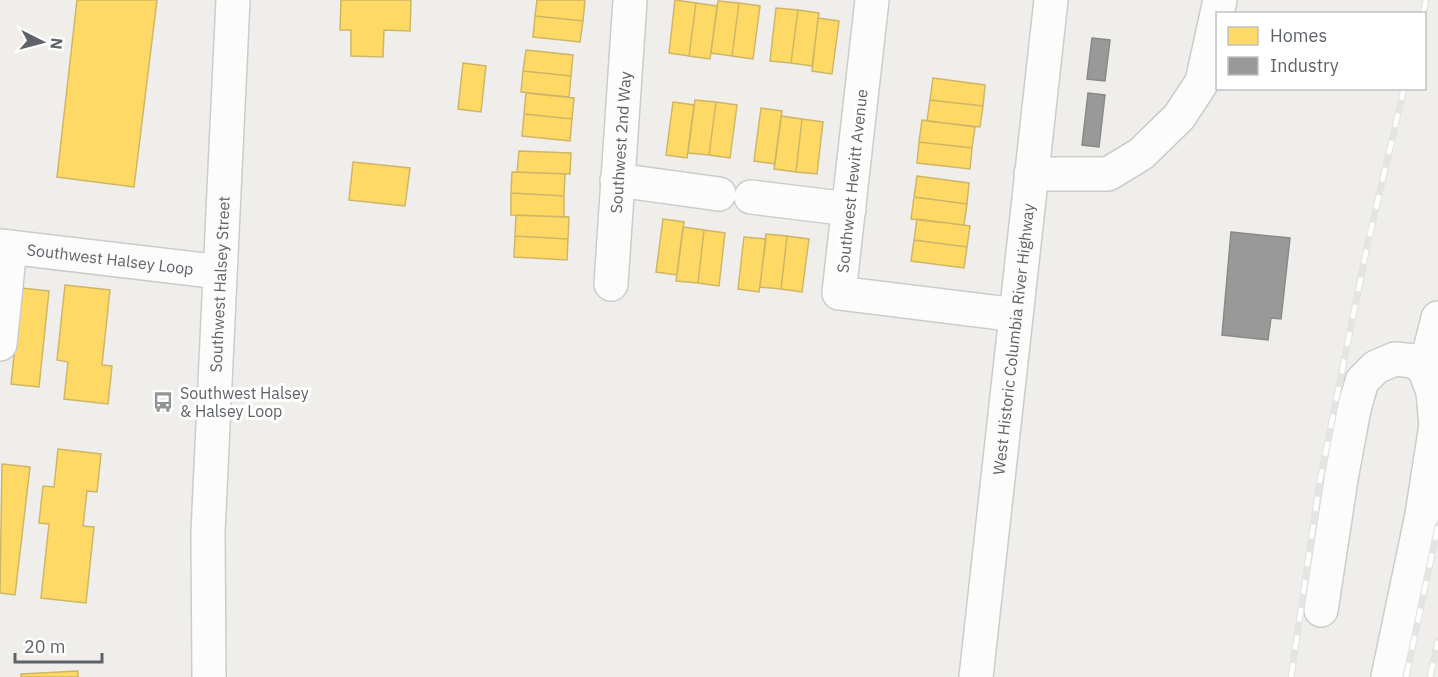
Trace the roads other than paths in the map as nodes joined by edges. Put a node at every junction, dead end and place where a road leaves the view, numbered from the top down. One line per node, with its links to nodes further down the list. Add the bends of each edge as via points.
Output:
1 (233, 0): 10 (street, Southwest Halsey Street)
2 (630, 0): 7 (street, Southwest 2nd Way)
3 (872, 0): 8 (street, Southwest Hewitt Avenue)
4 (1050, 0): 6 (street, West Historic Columbia River Highway)
5 (1216, 18): 6 (street, via 1202,82 1179,117 1141,154 1108,174)
6 (1031, 174): 12 (street, West Historic Columbia River Highway)
7 (617, 180): 8 (street); 11 (street, Southwest 2nd Way)
8 (849, 208): 12 (street, Southwest Hewitt Avenue, via 839,292)
9 (5, 247): 10 (street, Southwest Halsey Loop); 14 (street)
10 (220, 272): 17 (street, Southwest Halsey Street, via 208,532)
11 (611, 284)
12 (1016, 315): 18 (street, West Historic Columbia River Highway)
13 (1438, 318): 15 (street)
14 (0, 344)
15 (1425, 370): 16 (street, via 1414,361 1395,359 1376,366 1362,381 1343,467); 19 (street, via 1433,392 1436,424 1432,462)
16 (1321, 610)
17 (209, 677)
18 (976, 677)
19 (1388, 677)

